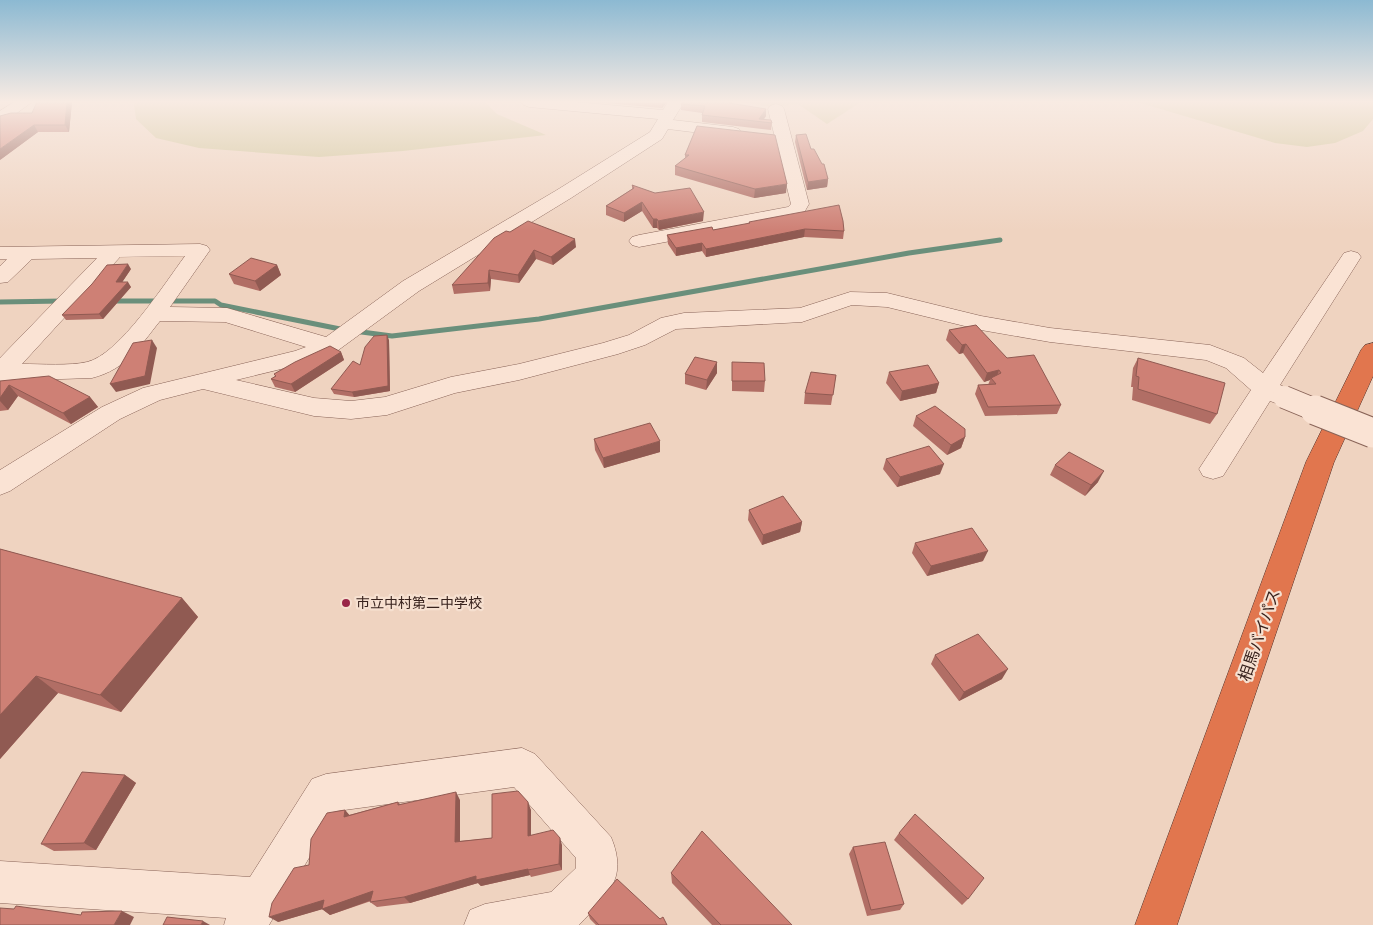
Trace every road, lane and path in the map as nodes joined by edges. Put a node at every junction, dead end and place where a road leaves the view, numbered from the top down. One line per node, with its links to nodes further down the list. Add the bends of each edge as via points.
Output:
1 (641, 145): 10 (street, via 411,286)
2 (786, 145): 3 (street, via 800,204 795,212)
3 (639, 241)
4 (116, 251): 6 (street); 9 (street, via 200,250); 12 (street)
5 (0, 253): 6 (street)
6 (26, 253): 8 (street)
7 (1352, 257): 14 (street)
8 (0, 277)
9 (154, 314): 10 (street, via 227,315); 12 (street, via 118,358 92,370)
10 (329, 346): 13 (street, via 302,357)
11 (1373, 350): 21 (highway, 相馬バイパス, via 1320,462)
12 (0, 373)
13 (203, 381): 14 (street, via 314,407 350,410 387,406 451,385 610,349 637,340 669,323 802,315 850,299 868,298 1050,335 1210,353 1235,363); 17 (street, via 152,394 111,413)
14 (1274, 393): 15 (street, bridge); 16 (street)
15 (1373, 433)
16 (1212, 469)
17 (0, 484)
18 (0, 882): 19 (street)
19 (253, 912): 20 (street, via 326,793 522,768 597,851 596,877 562,912)
20 (485, 925)
21 (1156, 925)

